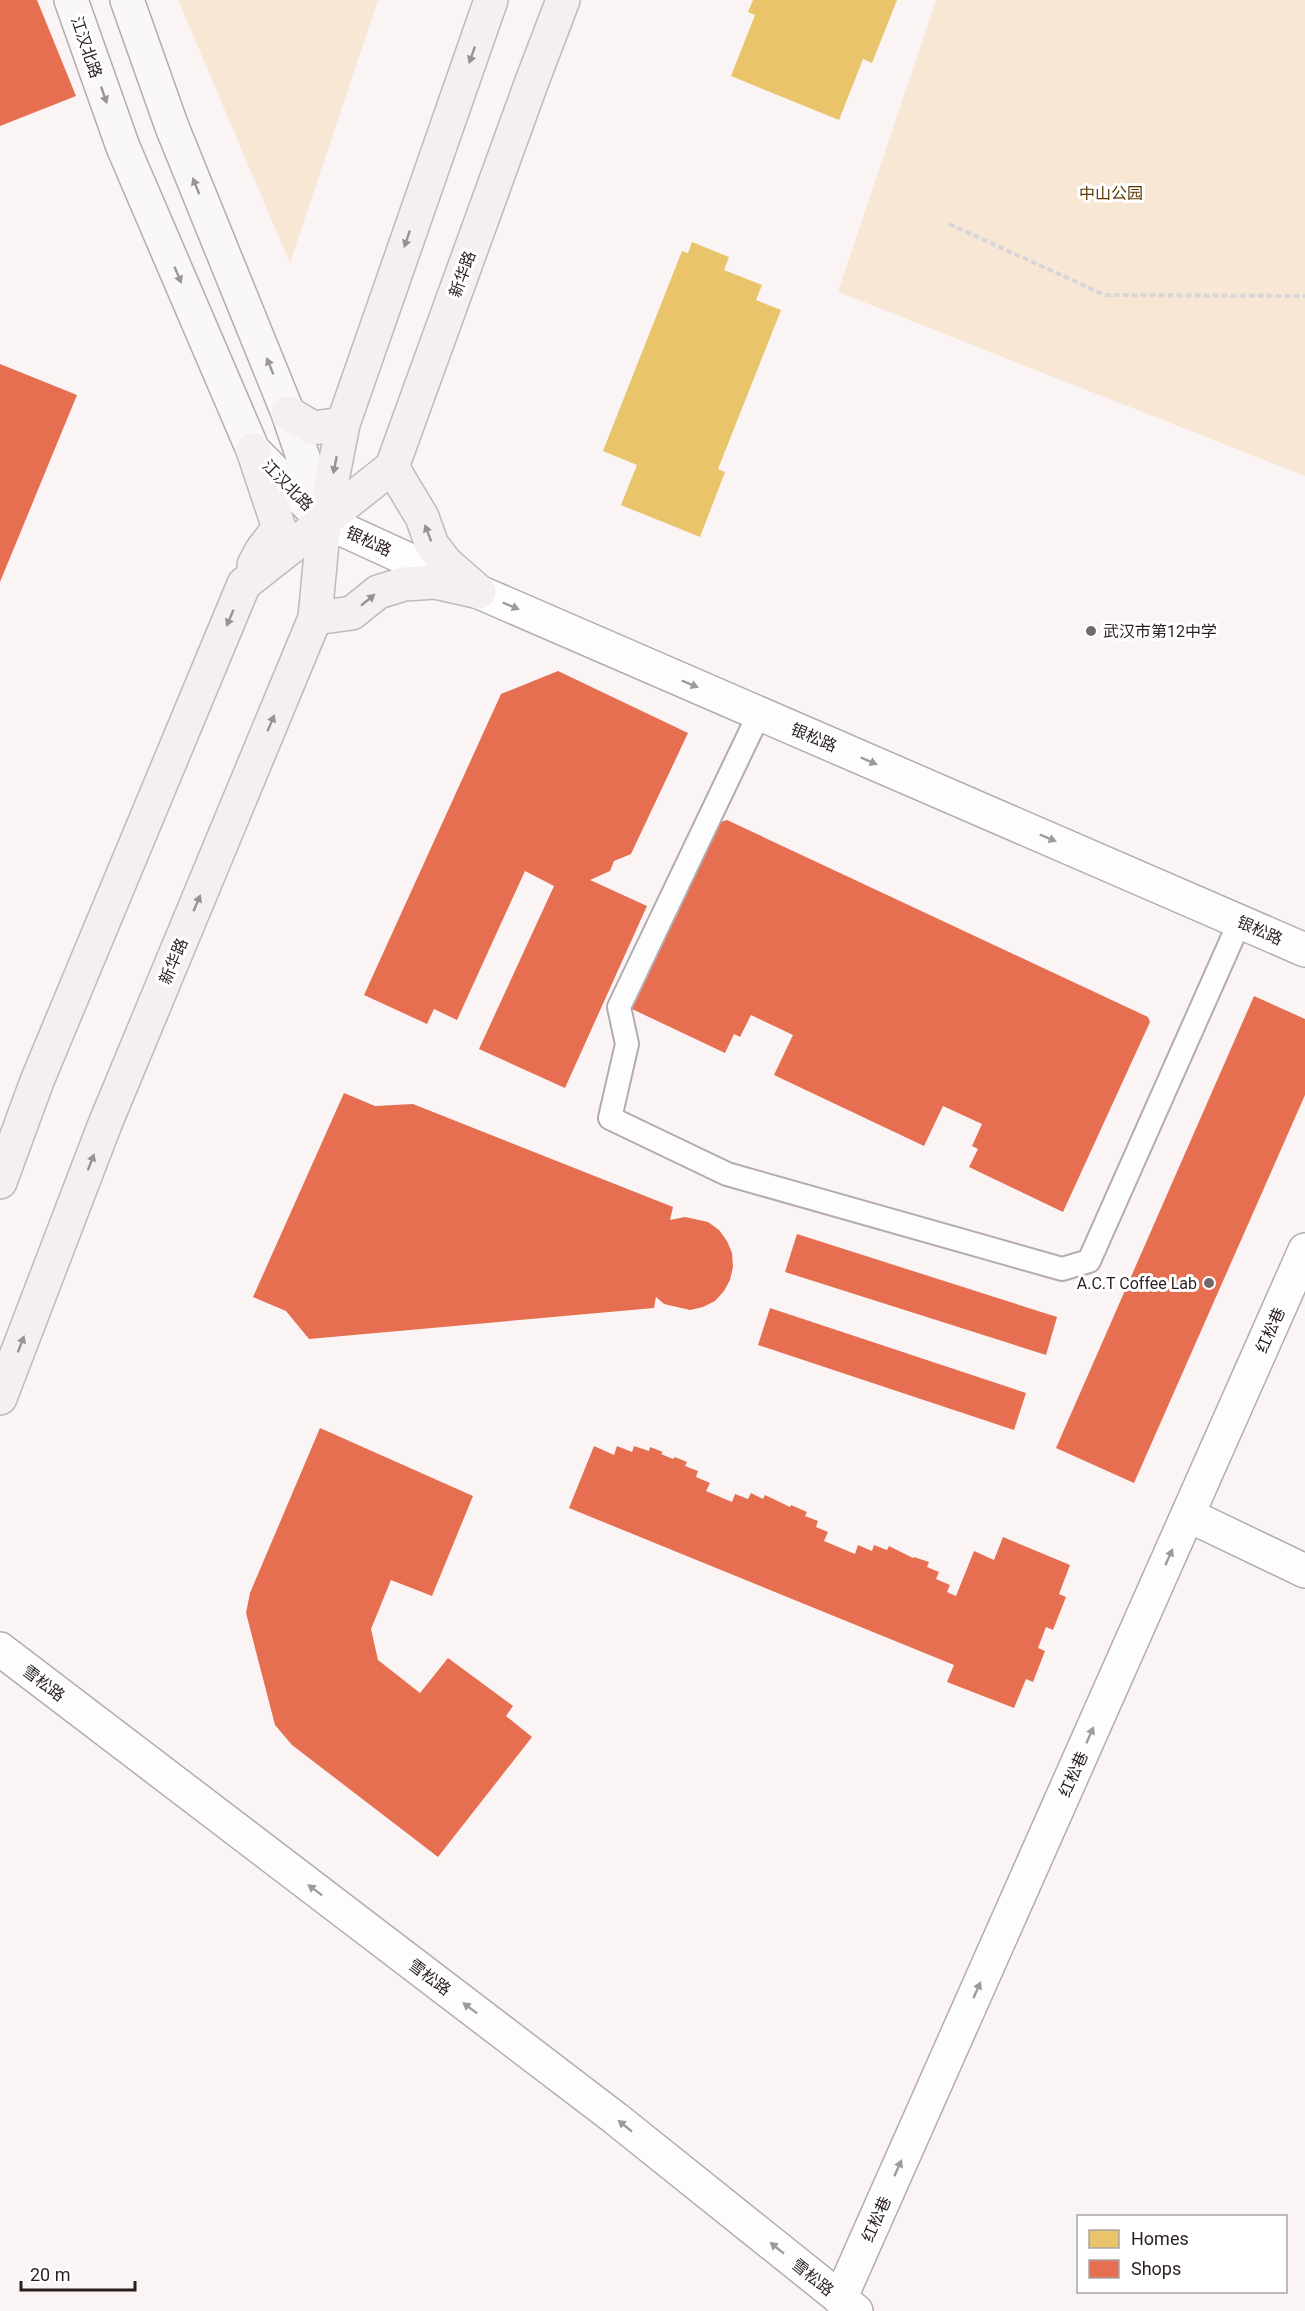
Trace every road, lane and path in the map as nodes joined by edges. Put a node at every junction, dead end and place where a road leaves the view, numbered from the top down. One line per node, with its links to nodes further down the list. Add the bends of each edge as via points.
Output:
1 (71, 0): 9 (main road, 江汉北路, one-way to 9, via 123,147)
2 (127, 0): 7 (main road, 江汉北路, one-way to 2, via 172,127)
3 (491, 0): 8 (main road, 新华路, one-way to 8)
4 (563, 0): 10 (main road, 新华路)
5 (949, 224): 6 (path, via 1105,295)
6 (1305, 296)
7 (288, 412): 8 (main road, via 313,428); 11 (main road, 江汉北路)
8 (343, 424): 11 (main road, 新华路, one-way to 11)
9 (253, 450): 11 (main road, 江汉北路); 12 (main road, via 279,528)
10 (392, 467): 11 (main road); 13 (main road, one-way to 10, via 432,545 422,517)
11 (324, 520): 12 (main road); 13 (street, 银松路); 14 (main road, 新华路)
12 (244, 584): 18 (main road, one-way to 18, via 37,1081)
13 (478, 592): 14 (main road, one-way to 13, via 352,613 378,592 404,584 435,582); 15 (street, 银松路, one-way to 15)
14 (315, 618): 20 (main road, 新华路, one-way to 14, via 105,1124)
15 (759, 714): 16 (street, 银松路, one-way to 16); 16 (lane, via 619,1007 627,1044 610,1119 727,1174 1062,1269 1089,1261)
16 (1240, 921): 17 (street, 银松路)
17 (1305, 950)
18 (0, 1182)
19 (1305, 1250): 21 (street, 红松巷)
20 (0, 1398)
21 (1188, 1515): 22 (street); 24 (street, 红松巷, one-way to 21)
22 (1305, 1571)
23 (0, 1649): 24 (street, 雪松路, one-way to 23, via 615,2118)
24 (848, 2305)

